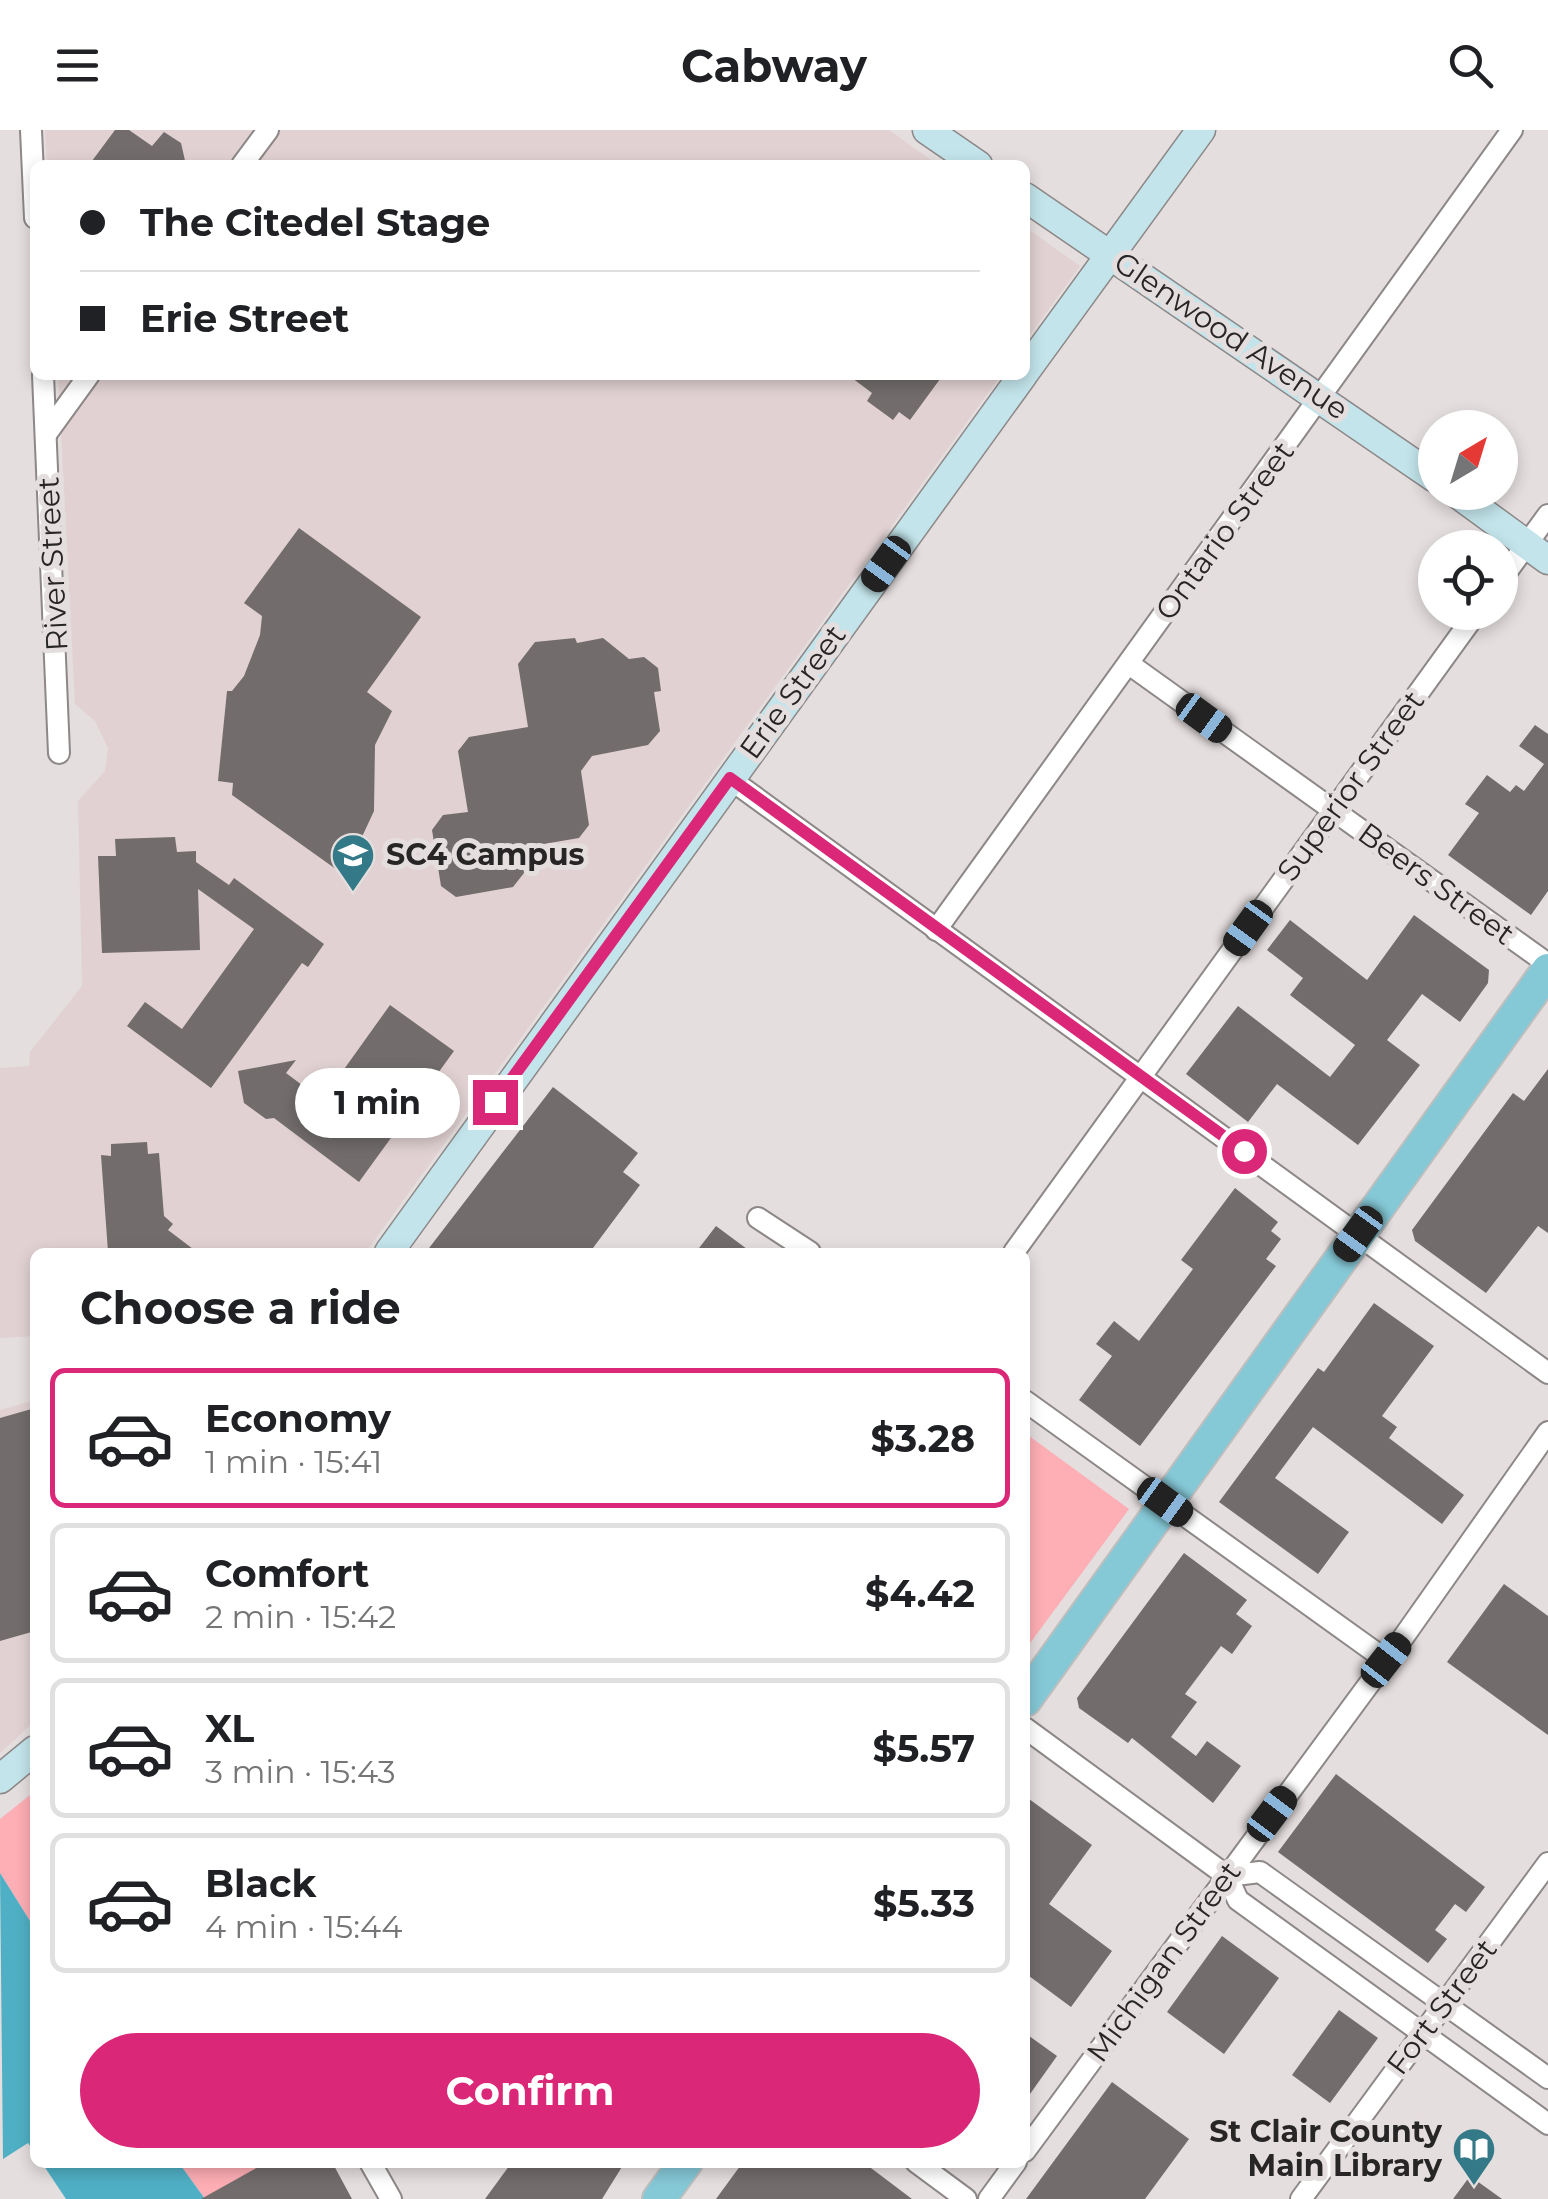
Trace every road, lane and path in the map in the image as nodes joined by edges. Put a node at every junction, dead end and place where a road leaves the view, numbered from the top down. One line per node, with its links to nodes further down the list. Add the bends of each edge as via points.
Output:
1 (30, 130): 6 (street)
2 (268, 130): 7 (street)
3 (927, 130): 8 (street)
4 (1201, 130): 10 (street, Erie Street)
5 (1512, 130): 15 (street, Ontario Street)
6 (32, 160)
7 (246, 160)
8 (971, 160)
9 (1030, 200): 10 (street, Glenwood Avenue)
10 (1110, 254): 11 (street, Erie Street); 15 (street, Glenwood Avenue)
11 (1030, 366)
12 (43, 380): 16 (street, River Street)
13 (85, 380): 16 (street)
14 (1020, 380): 24 (street, Erie Street)
15 (1322, 397): 17 (street, Glenwood Avenue); 22 (street, Ontario Street)
16 (47, 434): 23 (street, River Street)
17 (1418, 466)
18 (1480, 510): 20 (street)
19 (1548, 515): 20 (street)
20 (1537, 552)
21 (1464, 630): 25 (street, Superior Street)
22 (1129, 664): 25 (street, Beers Street); 26 (street, Ontario Street)
23 (60, 753)
24 (730, 778): 26 (street); 31 (street, Erie Street)
25 (1333, 810): 27 (street, Beers Street); 28 (street, Superior Street)
26 (936, 930): 28 (street)
27 (1548, 967): 30 (main road)
28 (1140, 1076): 30 (street); 33 (street, Superior Street)
29 (758, 1218): 32 (street)
30 (1358, 1234): 34 (street); 37 (main road)
31 (392, 1248)
32 (804, 1248)
33 (1017, 1248)
34 (1548, 1373)
35 (1030, 1405): 37 (street)
36 (1548, 1432): 38 (street, Michigan Street)
37 (1165, 1502): 38 (street); 39 (main road)
38 (1386, 1660): 44 (street, Michigan Street)
39 (1030, 1693)
40 (1030, 1732): 44 (street)
41 (30, 1754): 42 (street)
42 (7, 1774)
43 (1548, 1863): 45 (street, Fort Street)
44 (1226, 1876): 45 (street, via 1260,1872); 46 (street, via 1238,1900); 49 (street, Michigan Street)
45 (1445, 2001): 46 (street, Fort Street); 47 (street)
46 (1420, 2034): 48 (street); 58 (street, Fort Street)
47 (1548, 2078)
48 (1548, 2124)
49 (1030, 2144)
50 (373, 2168): 54 (street)
51 (682, 2168): 55 (main road)
52 (924, 2168): 56 (street)
53 (1012, 2168): 57 (street)
54 (391, 2199)
55 (659, 2199)
56 (966, 2199)
57 (989, 2199)
58 (1301, 2199)

